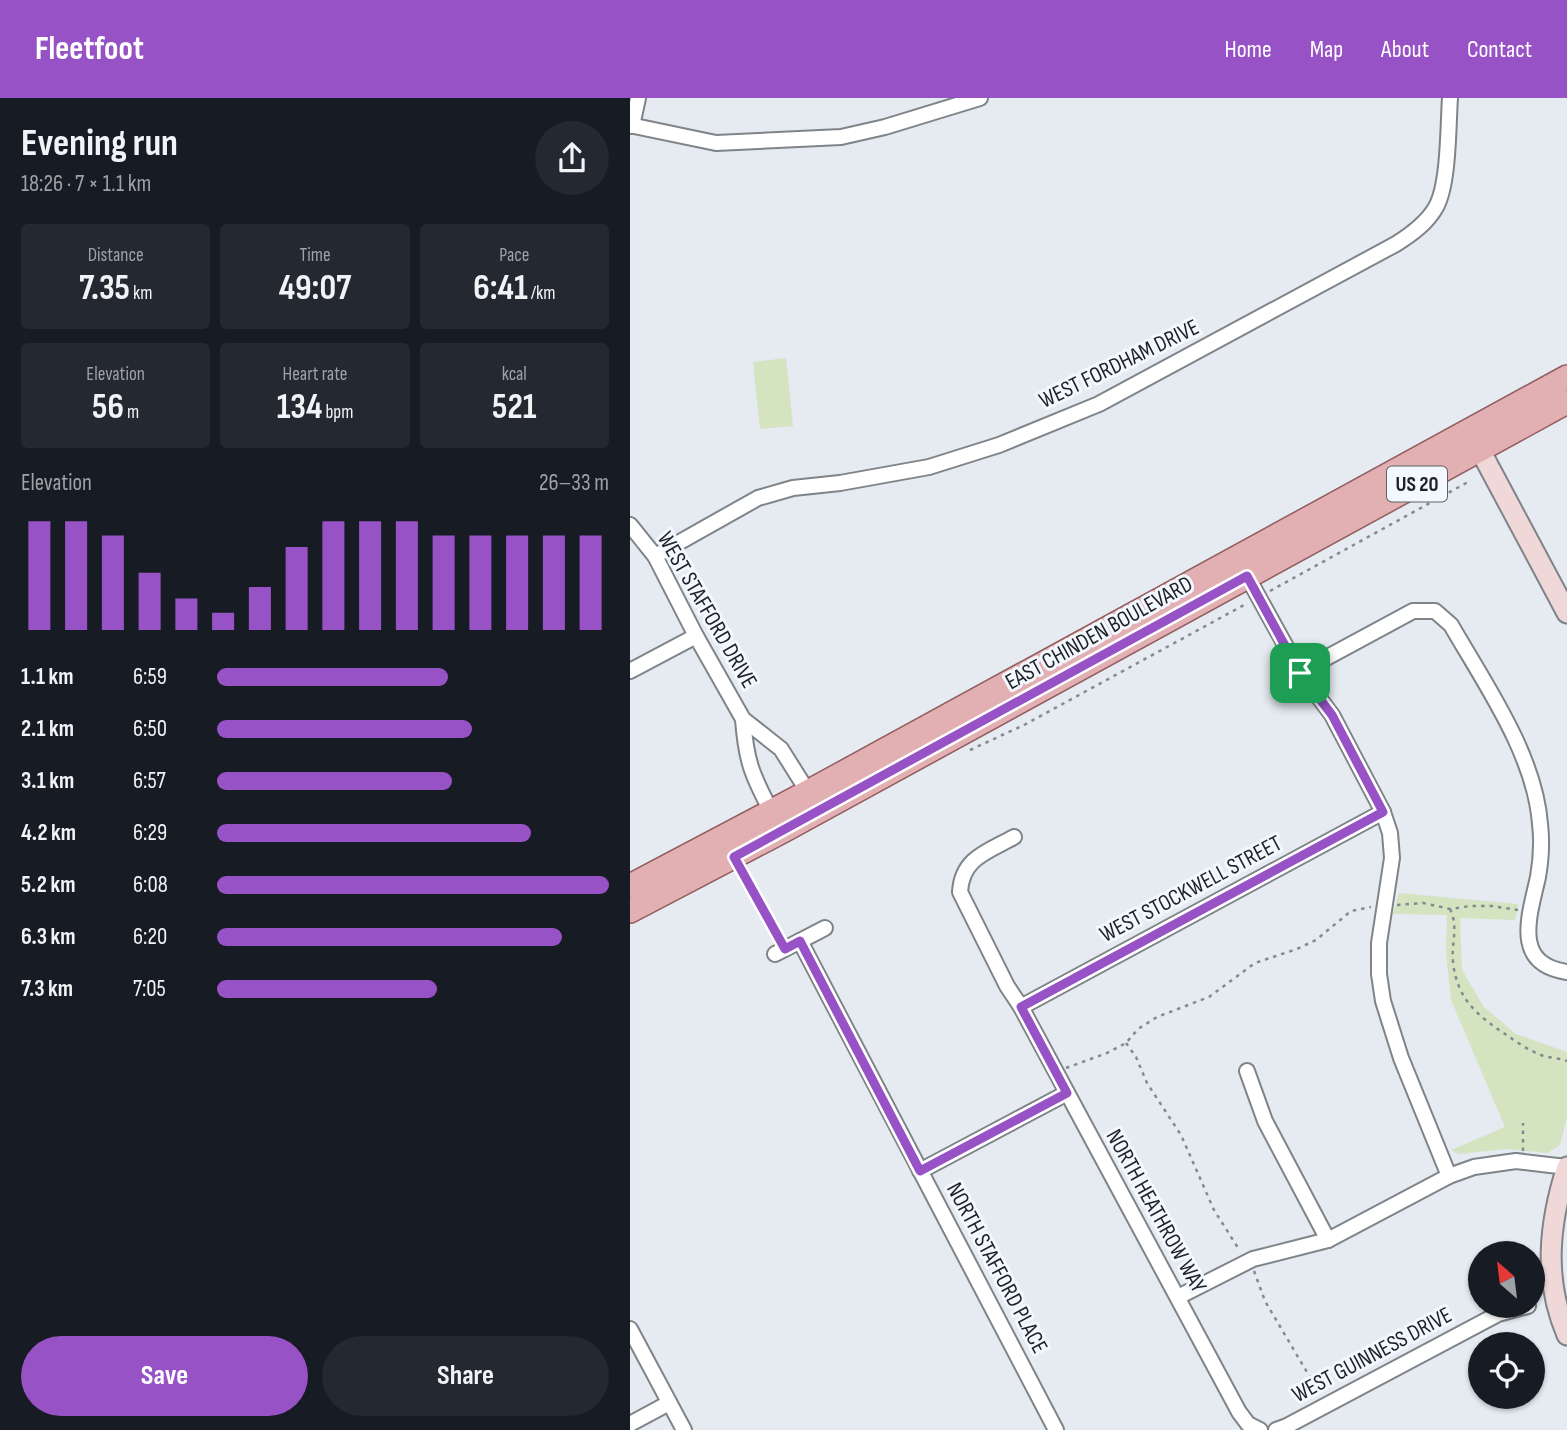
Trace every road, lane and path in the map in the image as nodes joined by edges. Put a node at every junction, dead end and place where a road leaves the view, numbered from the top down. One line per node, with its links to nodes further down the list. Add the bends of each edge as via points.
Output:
1 (638, 98): 4 (street)
2 (980, 98): 4 (street, via 885,127 829,138 716,143)
3 (1450, 98): 11 (street, WEST FORDHAM DRIVE, via 1443,190 1418,230 1396,244 1099,404 999,445 929,467 793,488 758,498)
4 (631, 125)
5 (1567, 377): 7 (main road, EAST CHINDEN BOULEVARD / US 20)
6 (1567, 402): 8 (main road, EAST CHINDEN BOULEVARD / US 20)
7 (1452, 439): 12 (main road, via 1418,469 1266,552); 19 (main road, EAST CHINDEN BOULEVARD / US 20)
8 (1480, 450): 12 (main road, EAST CHINDEN BOULEVARD / US 20); 14 (street)
9 (1468, 482): 13 (path)
10 (630, 525): 11 (street, WEST STAFFORD DRIVE)
11 (655, 556): 15 (street, WEST STAFFORD DRIVE)
12 (1247, 576): 17 (street); 23 (main road, EAST CHINDEN BOULEVARD / US 20)
13 (1270, 591)
14 (1567, 613)
15 (696, 636): 16 (street); 18 (street, WEST STAFFORD DRIVE)
16 (630, 671)
17 (1300, 673): 21 (street, via 1332,715); 34 (street, via 1413,611 1435,611 1451,625 1531,775 1541,825 1541,853 1528,942 1546,965)
18 (744, 719): 19 (street, WEST STAFFORD DRIVE, via 781,749); 20 (street, WEST STAFFORD DRIVE, via 747,758)
19 (808, 792): 20 (main road, EAST CHINDEN BOULEVARD / US 20); 25 (main road, via 789,816)
20 (771, 811): 24 (main road, EAST CHINDEN BOULEVARD / US 20)
21 (1383, 812): 35 (street, WEST STOCKWELL STREET); 45 (street, via 1392,858 1379,943 1383,1001)
22 (1014, 837): 35 (street, NORTH HEATHROW WAY, via 968,865 960,892)
23 (734, 857): 30 (main road, EAST CHINDEN BOULEVARD / US 20); 33 (path)
24 (630, 886)
25 (630, 902)
26 (1391, 906): 28 (path, via 1423,903)
27 (1371, 907): 36 (path, via 1351,911 1316,940 1255,962 1209,997 1157,1017)
28 (1450, 909): 29 (path, via 1492,906); 37 (path, via 1455,919 1452,958 1456,982 1472,1009 1539,1055)
29 (1518, 910)
30 (630, 911)
31 (825, 928): 32 (street)
32 (800, 941): 33 (street); 44 (street, NORTH STAFFORD PLACE)
33 (780, 952)
34 (1567, 972)
35 (1021, 1007): 40 (street, NORTH HEATHROW WAY)
36 (1126, 1043): 38 (path); 47 (path, via 1181,1135 1214,1210)
37 (1567, 1061)
38 (1063, 1069)
39 (1247, 1071): 46 (street, via 1265,1121)
40 (1067, 1093): 44 (street); 49 (street, NORTH HEATHROW WAY)
41 (1523, 1122): 42 (path)
42 (1523, 1151)
43 (1567, 1167): 45 (street, via 1496,1162); 50 (street, via 1552,1220 1550,1262)
44 (920, 1171): 59 (street, NORTH STAFFORD PLACE)
45 (1448, 1176): 46 (street)
46 (1328, 1240): 49 (street, via 1253,1259)
47 (1241, 1253)
48 (1252, 1268): 55 (path)
49 (1178, 1297): 60 (street, NORTH HEATHROW WAY, via 1239,1412)
50 (1555, 1298): 51 (street, WEST GUINNESS DRIVE); 54 (street)
51 (1545, 1301)
52 (1490, 1318): 61 (street, WEST GUINNESS DRIVE)
53 (630, 1329): 56 (street)
54 (1567, 1335)
55 (1319, 1400)
56 (669, 1403): 57 (street); 58 (street)
57 (630, 1424)
58 (684, 1430)
59 (1056, 1430)
60 (1260, 1430)
61 (1276, 1430)

